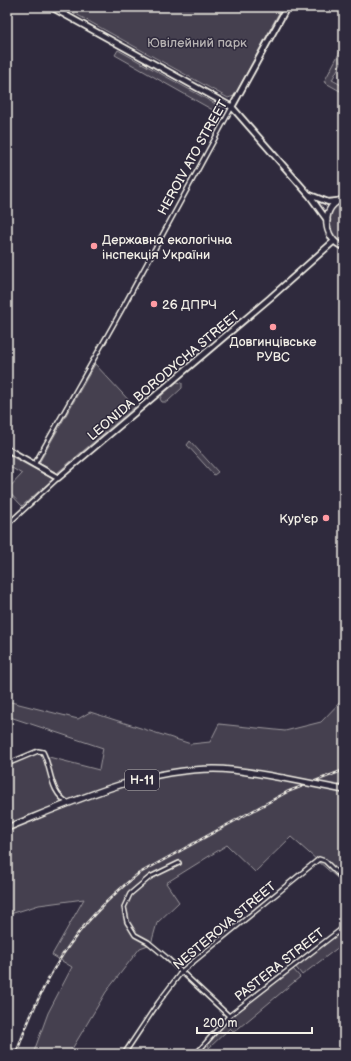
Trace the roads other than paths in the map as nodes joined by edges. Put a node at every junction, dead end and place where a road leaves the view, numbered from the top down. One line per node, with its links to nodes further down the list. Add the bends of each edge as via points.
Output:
1 (51, 7): 3 (street)
2 (287, 7): 3 (street, HEROIV ATO STREET)
3 (232, 107): 4 (street); 11 (street, HEROIV ATO STREET)
4 (309, 195): 6 (street, via 328,202); 7 (street)
5 (344, 199): 6 (main road)
6 (337, 201): 7 (main road, via 330,209)
7 (327, 220): 8 (main road)
8 (333, 242): 9 (main road); 12 (street, LEONIDA BORODYCHA STREET)
9 (344, 247)
10 (7, 449): 11 (street)
11 (34, 465): 12 (street)
12 (58, 478): 13 (street, LEONIDA BORODYCHA STREET)
13 (7, 525)
14 (7, 764): 16 (street, via 38,751 43,752 55,789 59,796)
15 (344, 790): 16 (main road, Н-11, bridge, via 234,770 196,770 155,776)
16 (70, 803): 17 (main road, Н-11)
17 (7, 828)
18 (179, 863): 21 (street, via 150,877 136,888 126,900 124,907 131,931 151,944)
19 (344, 880): 21 (street, NESTEROVA STREET, via 325,861 319,859)
20 (344, 927): 22 (street, PASTERA STREET)
21 (182, 971): 22 (street); 23 (street, NESTEROVA STREET)
22 (229, 1016): 24 (street, PASTERA STREET)
23 (124, 1054)
24 (196, 1054)

